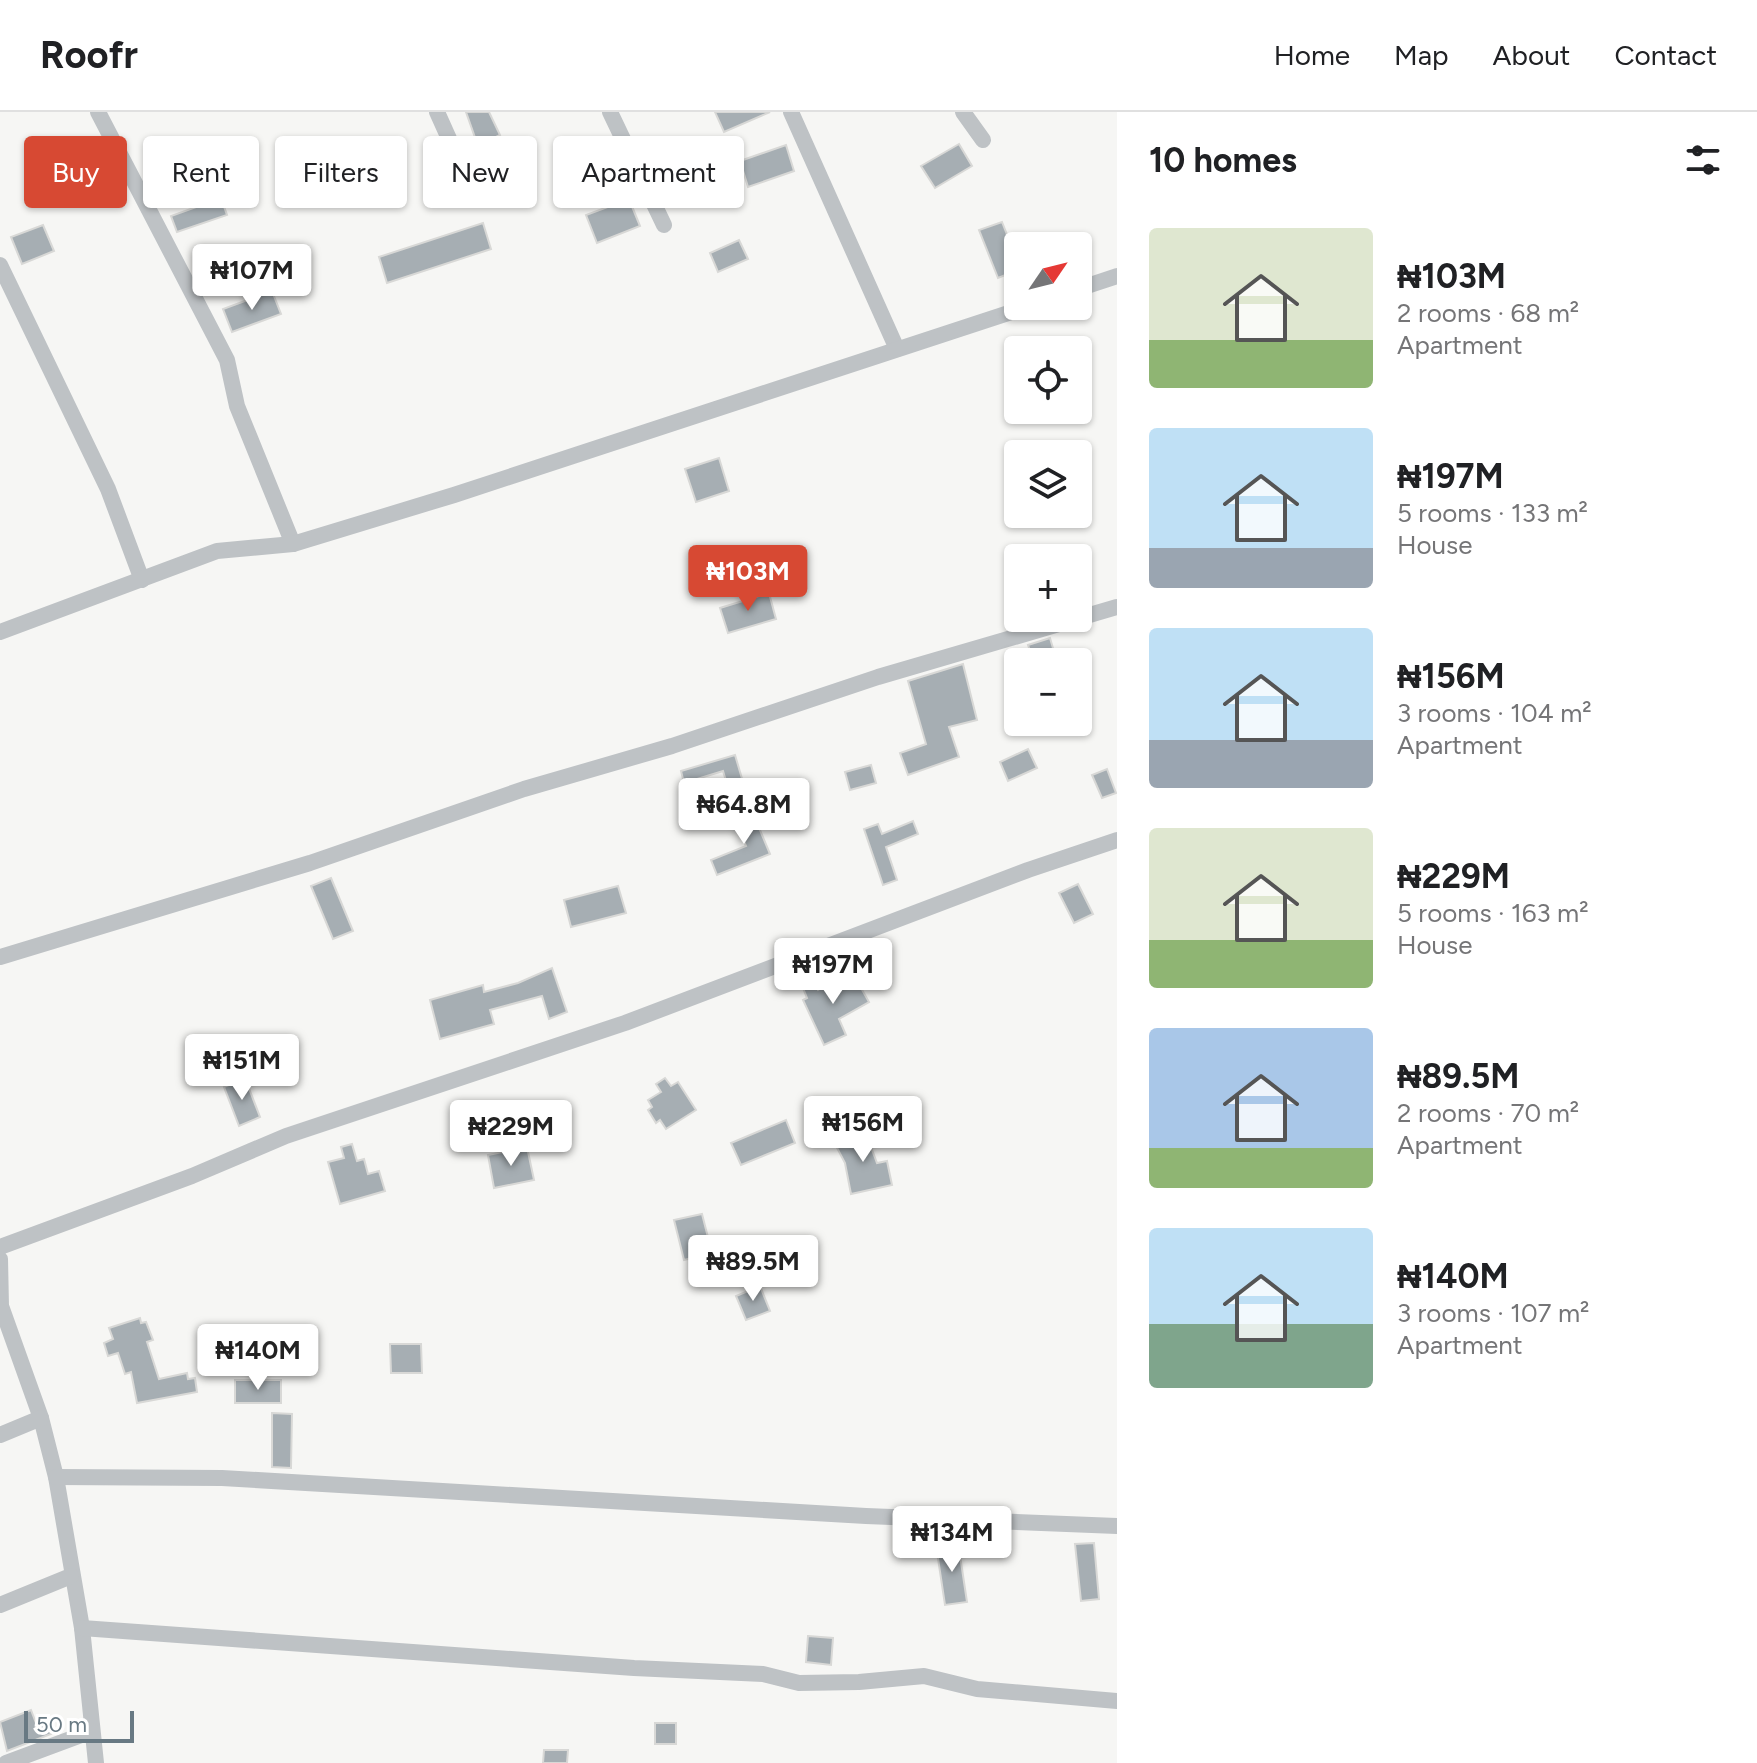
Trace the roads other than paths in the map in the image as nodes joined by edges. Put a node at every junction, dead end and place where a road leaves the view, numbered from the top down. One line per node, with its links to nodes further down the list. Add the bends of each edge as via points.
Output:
1 (98, 112): 14 (street, via 227,360 237,406)
2 (437, 112): 6 (street)
3 (610, 112): 8 (street)
4 (791, 112): 13 (street)
5 (963, 112): 7 (street)
6 (448, 136)
7 (983, 140)
8 (664, 225)
9 (0, 265): 15 (street, via 108,489)
10 (1117, 276): 11 (street)
11 (1092, 284)
12 (1004, 314): 13 (street)
13 (897, 349): 14 (street)
14 (293, 544): 15 (street, via 217,551)
15 (142, 580): 17 (street)
16 (1117, 607): 19 (street, via 878,677 310,863)
17 (0, 632)
18 (1117, 840): 20 (street, via 625,1023 286,1136)
19 (0, 957)
20 (0, 1247)
21 (0, 1259): 22 (street)
22 (1, 1306): 23 (street)
23 (41, 1418): 24 (street); 25 (street)
24 (0, 1435)
25 (56, 1477): 26 (street, via 222,1478); 27 (street)
26 (1117, 1526)
27 (71, 1576): 28 (street); 29 (street)
28 (0, 1605)
29 (82, 1628): 30 (street, via 763,1674 799,1683 924,1676 977,1689); 31 (street)
30 (1117, 1701)
31 (92, 1731): 32 (street); 33 (street)
32 (6, 1763)
33 (96, 1763)

